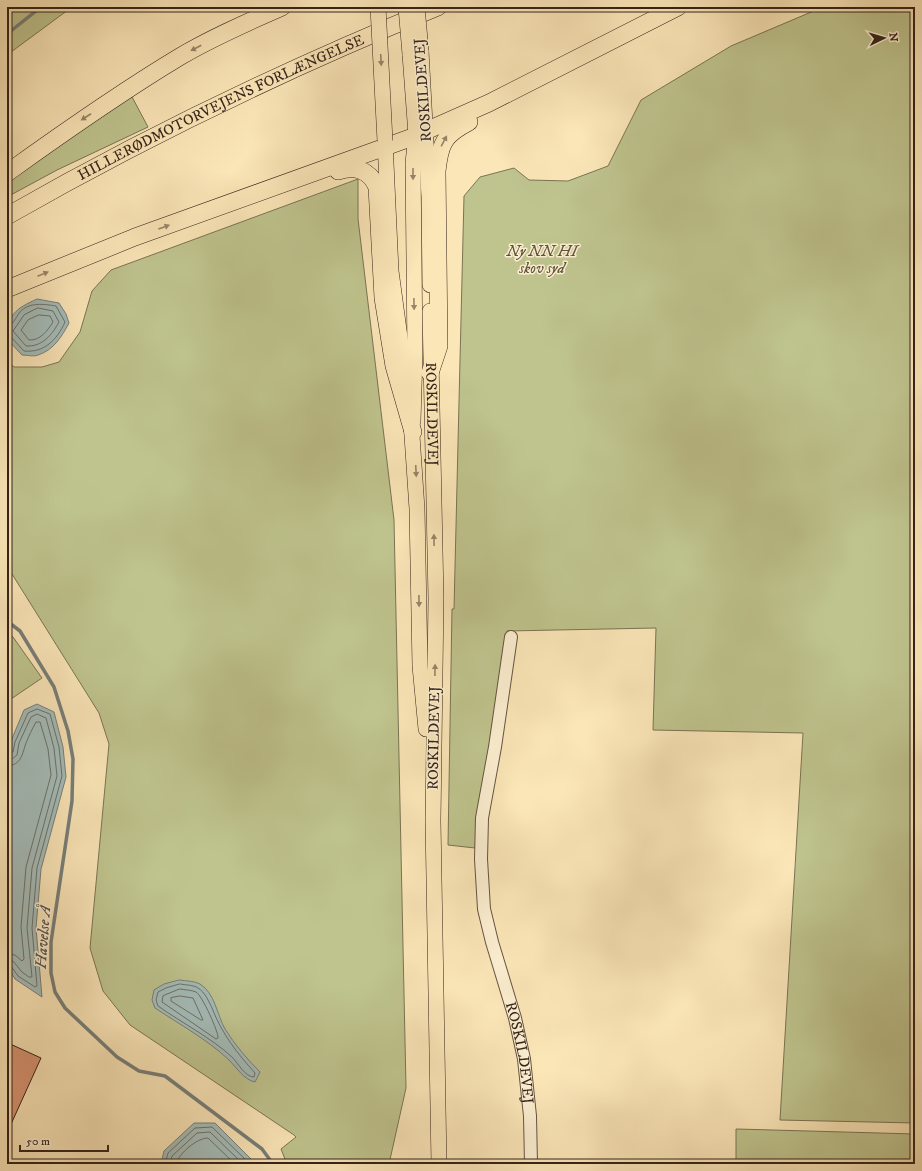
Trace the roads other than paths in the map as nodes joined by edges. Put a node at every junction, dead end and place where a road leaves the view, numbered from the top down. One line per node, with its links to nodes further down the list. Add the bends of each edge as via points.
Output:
1 (270, 7): 9 (highway)
2 (282, 7): 9 (highway)
3 (378, 7): 11 (main road, ROSKILDEVEJ, one-way to 11, bridge)
4 (406, 7): 10 (main road, ROSKILDEVEJ, bridge)
5 (417, 7): 10 (main road, ROSKILDEVEJ, bridge)
6 (438, 7): 13 (highway, HILLERØDMOTORVEJENS FORLÆNGELSE, via 369,35 202,113)
7 (678, 7): 8 (highway)
8 (660, 16): 10 (highway, via 489,104); 16 (highway, one-way to 8, via 439,346 436,171 439,152 445,138 459,127 617,46)
9 (217, 36): 12 (highway, one-way to 12, via 83,119)
10 (421, 133): 11 (highway); 16 (main road, ROSKILDEVEJ, via 429,197); 17 (main road, ROSKILDEVEJ, one-way to 17, via 413,163)
11 (385, 144): 14 (highway); 17 (main road, ROSKILDEVEJ, via 391,271)
12 (7, 173)
13 (7, 216)
14 (193, 217): 15 (highway, one-way to 14, via 135,237); 17 (highway, via 240,206 349,168 367,173 377,187 386,313 394,366)
15 (7, 289)
16 (430, 374): 19 (main road, ROSKILDEVEJ, one-way to 16, via 436,598)
17 (413, 432): 19 (main road, ROSKILDEVEJ, one-way to 19, via 420,666)
18 (511, 637): 21 (street, ROSKILDEVEJ, via 482,818 481,859 484,909 524,1059 530,1116)
19 (433, 821): 20 (main road, ROSKILDEVEJ)
20 (439, 1164)
21 (531, 1164)

